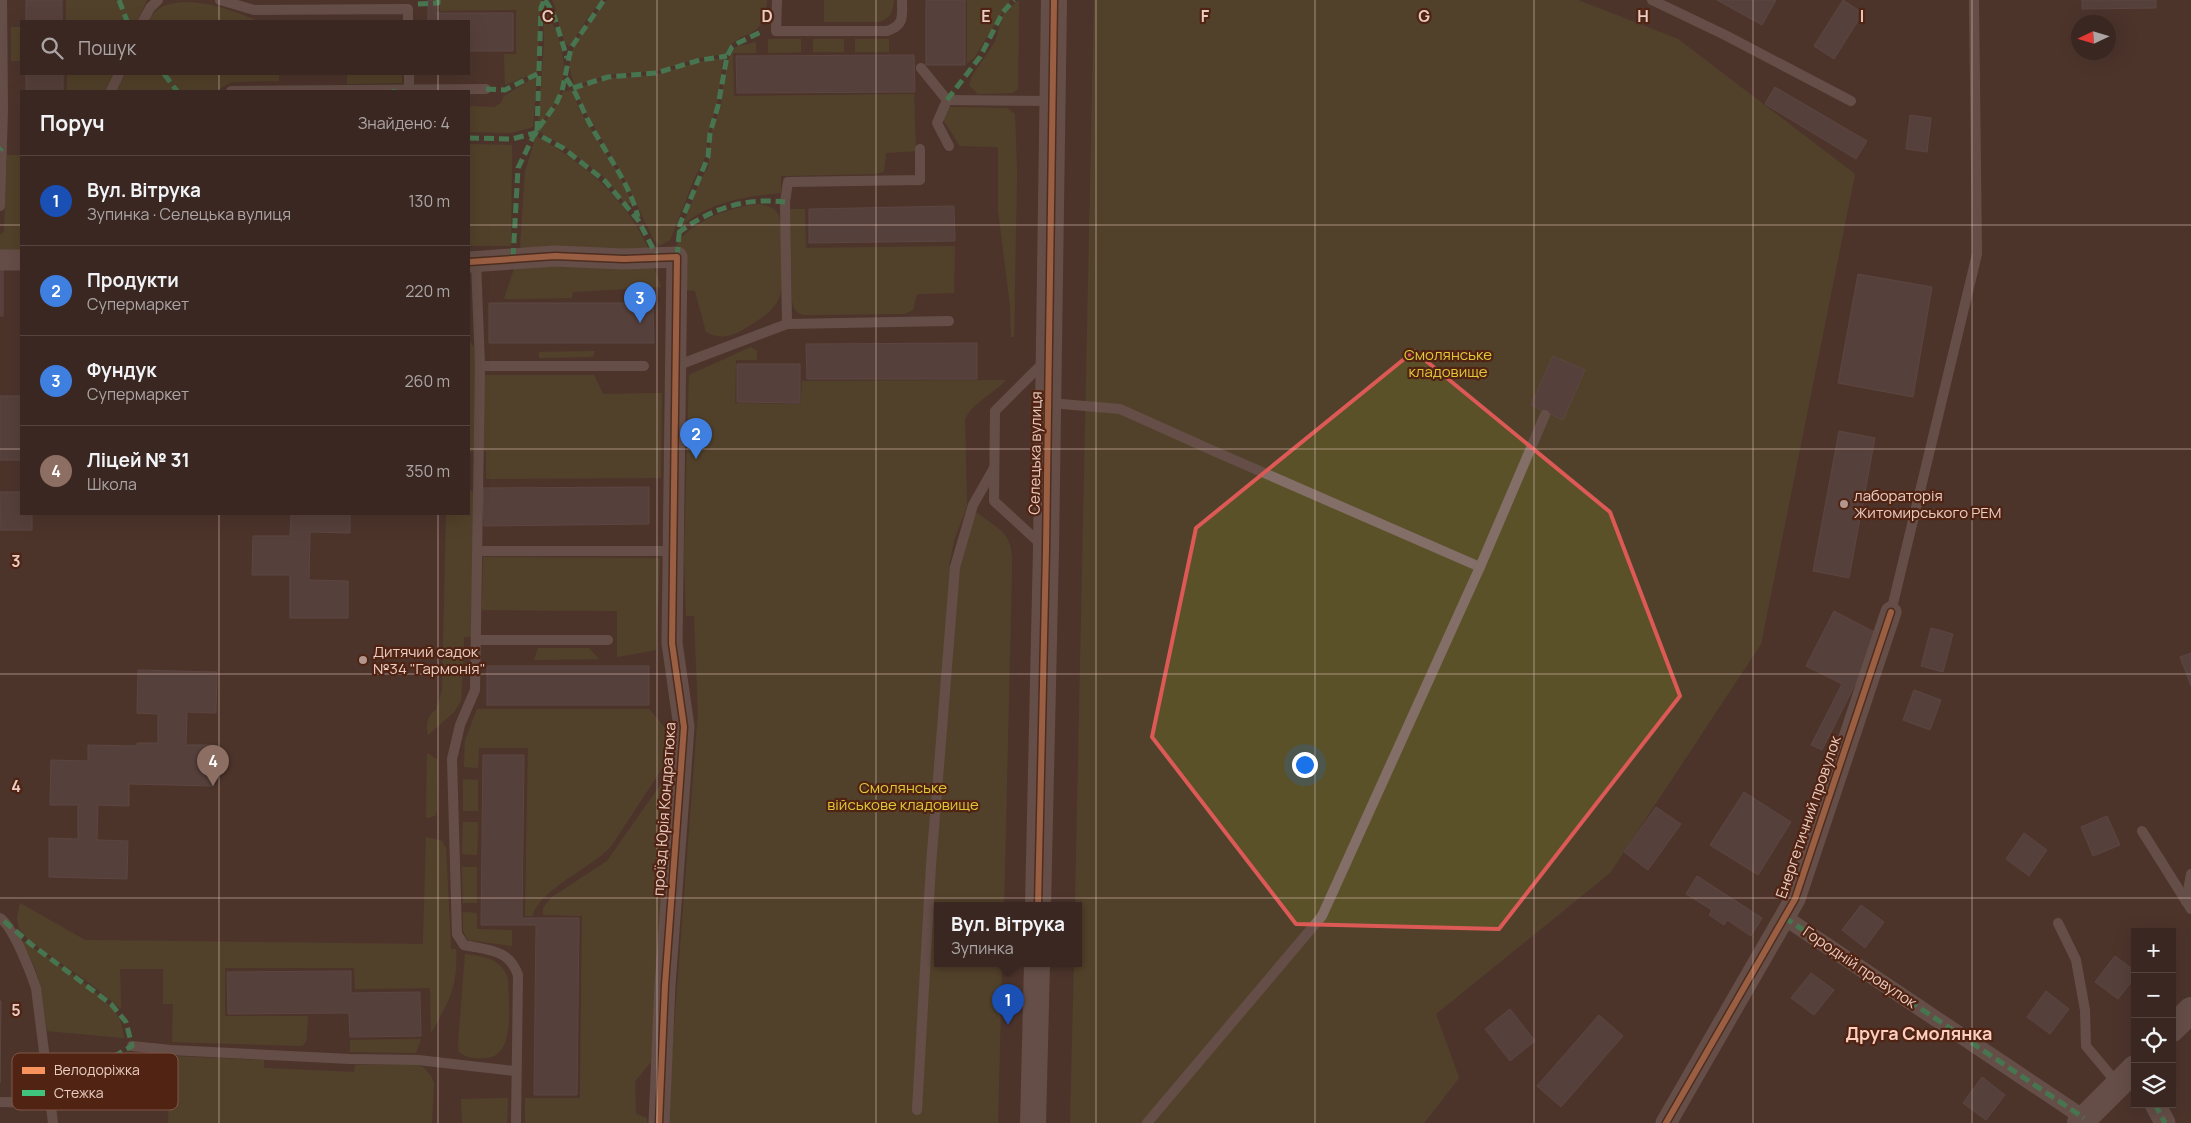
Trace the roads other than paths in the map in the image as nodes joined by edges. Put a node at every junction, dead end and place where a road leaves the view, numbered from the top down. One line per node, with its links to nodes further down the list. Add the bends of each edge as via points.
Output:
1 (2, 0): 23 (lane, via 4,109)
2 (158, 0): 9 (lane)
3 (220, 0): 10 (lane, via 254,10 408,9)
4 (777, 0): 5 (lane, via 776,31 887,30 895,28 902,19)
5 (902, 0)
6 (1054, 0): 19 (street, Селецька вулиця)
7 (1652, 0): 20 (lane)
8 (1974, 0): 40 (lane, via 1977,254)
9 (144, 20)
10 (408, 20)
11 (921, 68): 18 (lane)
12 (119, 75): 16 (lane)
13 (409, 75): 14 (lane)
14 (409, 88): 15 (lane); 17 (lane)
15 (486, 89)
16 (111, 90)
17 (290, 90)
18 (947, 100): 19 (lane); 21 (lane, via 937,123)
19 (1052, 101): 29 (street, Селецька вулиця)
20 (1851, 101)
21 (949, 146)
22 (920, 149): 28 (lane, via 920,180 788,182 785,202)
23 (0, 206)
24 (0, 260): 25 (street)
25 (20, 260)
26 (472, 262): 30 (lane); 32 (street, проїзд Юрія Кондратюка, via 555,256 677,257)
27 (949, 321): 28 (lane)
28 (787, 324): 32 (lane)
29 (1048, 358): 33 (street, Селецька вулиця); 35 (lane, via 995,411)
30 (480, 366): 31 (lane); 37 (lane)
31 (644, 366)
32 (676, 366): 38 (street, проїзд Юрія Кондратюка)
33 (1047, 403): 36 (street, Селецька вулиця); 39 (lane, via 1120,409)
34 (1545, 415): 39 (lane)
35 (994, 468): 36 (lane, via 994,501); 59 (lane, via 973,505 954,567)
36 (1046, 549): 45 (street, Селецька вулиця)
37 (478, 551): 38 (lane); 41 (lane)
38 (672, 551): 63 (street, проїзд Юрія Кондратюка, via 672,643 684,727 665,985)
39 (1480, 567): 65 (lane, via 1322,916)
40 (1891, 612): 47 (street, Енергетичний провулок, via 1795,899)
41 (477, 640): 42 (lane); 55 (lane, via 475,690 460,725 452,759 457,934 464,945 498,952 515,965 518,975)
42 (608, 640)
43 (2142, 831): 46 (lane)
44 (2191, 874): 46 (lane)
45 (1038, 902)
46 (2188, 906)
47 (1784, 917): 60 (street, Городній провулок); 66 (street, Енергетичний провулок)
48 (0, 918): 54 (lane, via 16,942 36,988)
49 (2058, 923): 56 (lane, via 2076,960 2085,1010 2086,1046)
50 (1037, 967): 64 (street)
51 (2191, 1010): 52 (street)
52 (2176, 1025)
53 (132, 1046): 55 (lane, via 418,1060)
54 (44, 1053)
55 (515, 1071): 62 (lane)
56 (2126, 1076): 60 (street)
57 (2157, 1108): 67 (street)
58 (51, 1110): 61 (lane)
59 (916, 1110)
60 (2082, 1120)
61 (53, 1123)
62 (516, 1123)
63 (659, 1123)
64 (1032, 1123)
65 (1147, 1123)
66 (1666, 1123)
67 (2165, 1123)

